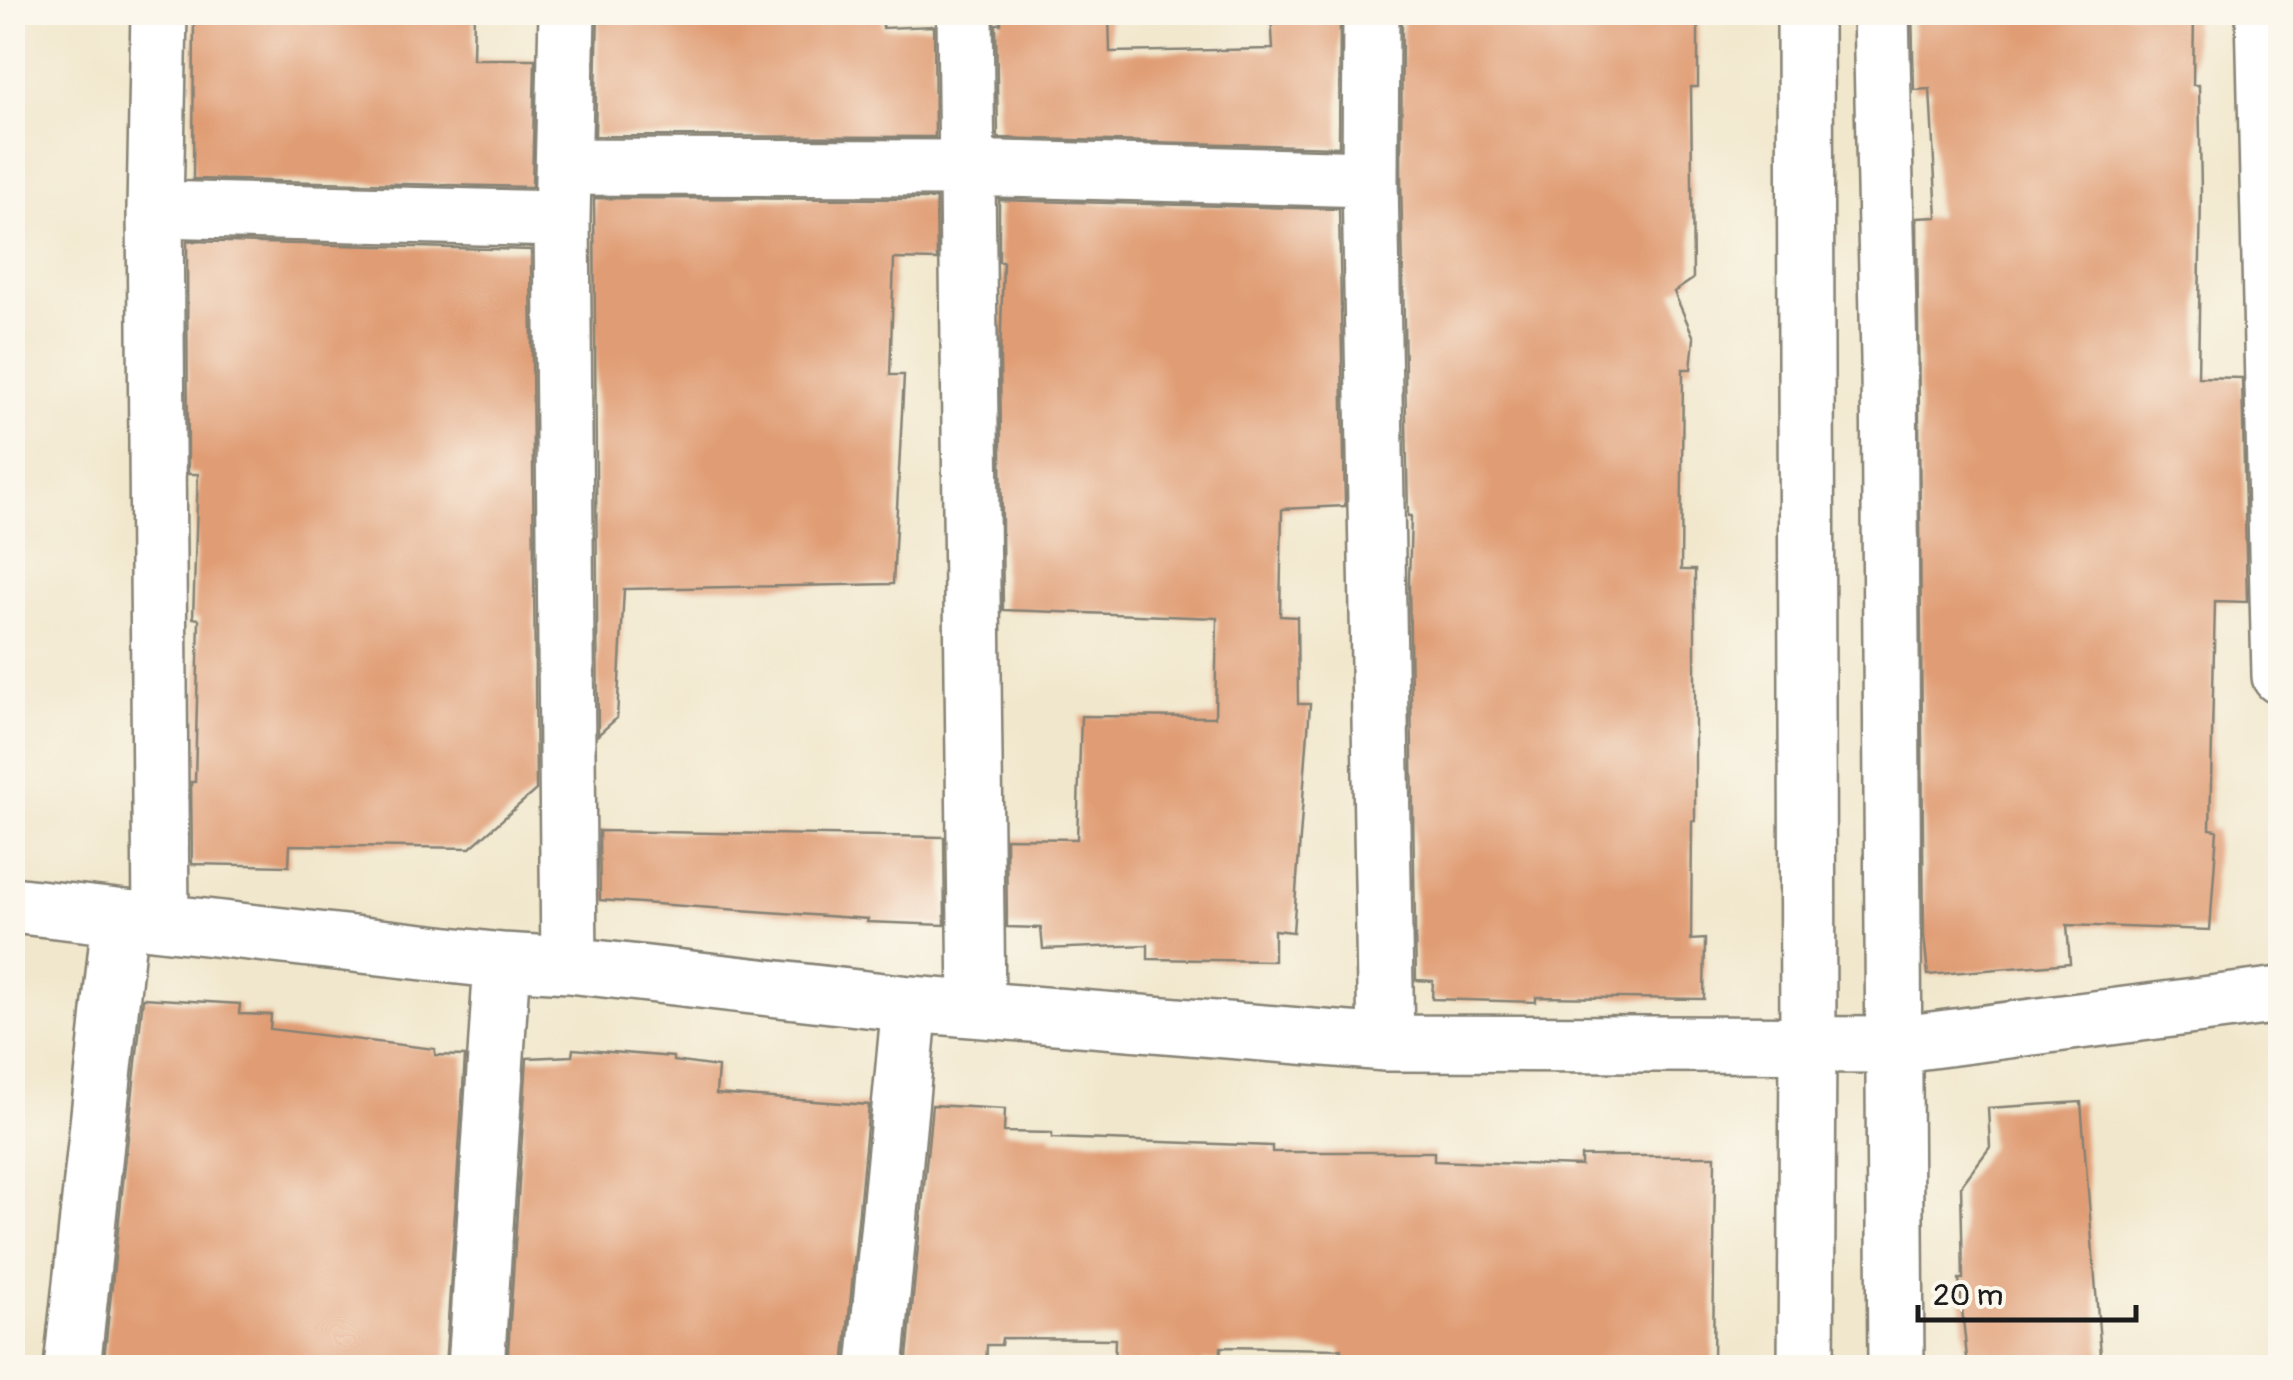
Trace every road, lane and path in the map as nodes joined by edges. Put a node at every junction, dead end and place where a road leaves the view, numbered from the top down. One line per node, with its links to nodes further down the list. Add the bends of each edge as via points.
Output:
1 (159, 12): 11 (street)
2 (567, 12): 10 (street)
3 (964, 12): 8 (street)
4 (1371, 12): 9 (street)
5 (1805, 12): 21 (street)
6 (1881, 12): 22 (street)
7 (2264, 12): 12 (street)
8 (968, 168): 9 (street); 10 (street); 19 (street)
9 (1370, 180): 20 (street)
10 (564, 193): 11 (street); 16 (street)
11 (155, 208): 14 (street)
12 (2280, 676)
13 (12, 906): 14 (street)
14 (140, 919): 15 (street); 23 (street)
15 (502, 962): 16 (street); 24 (street)
16 (569, 965): 18 (street)
17 (2280, 994): 22 (street)
18 (910, 1004): 19 (street); 25 (street)
19 (977, 1008): 20 (street)
20 (1386, 1043): 21 (street)
21 (1808, 1045): 22 (street); 26 (street)
22 (1893, 1045): 27 (street)
23 (72, 1368)
24 (476, 1368)
25 (875, 1368)
26 (1806, 1368)
27 (1896, 1368)

